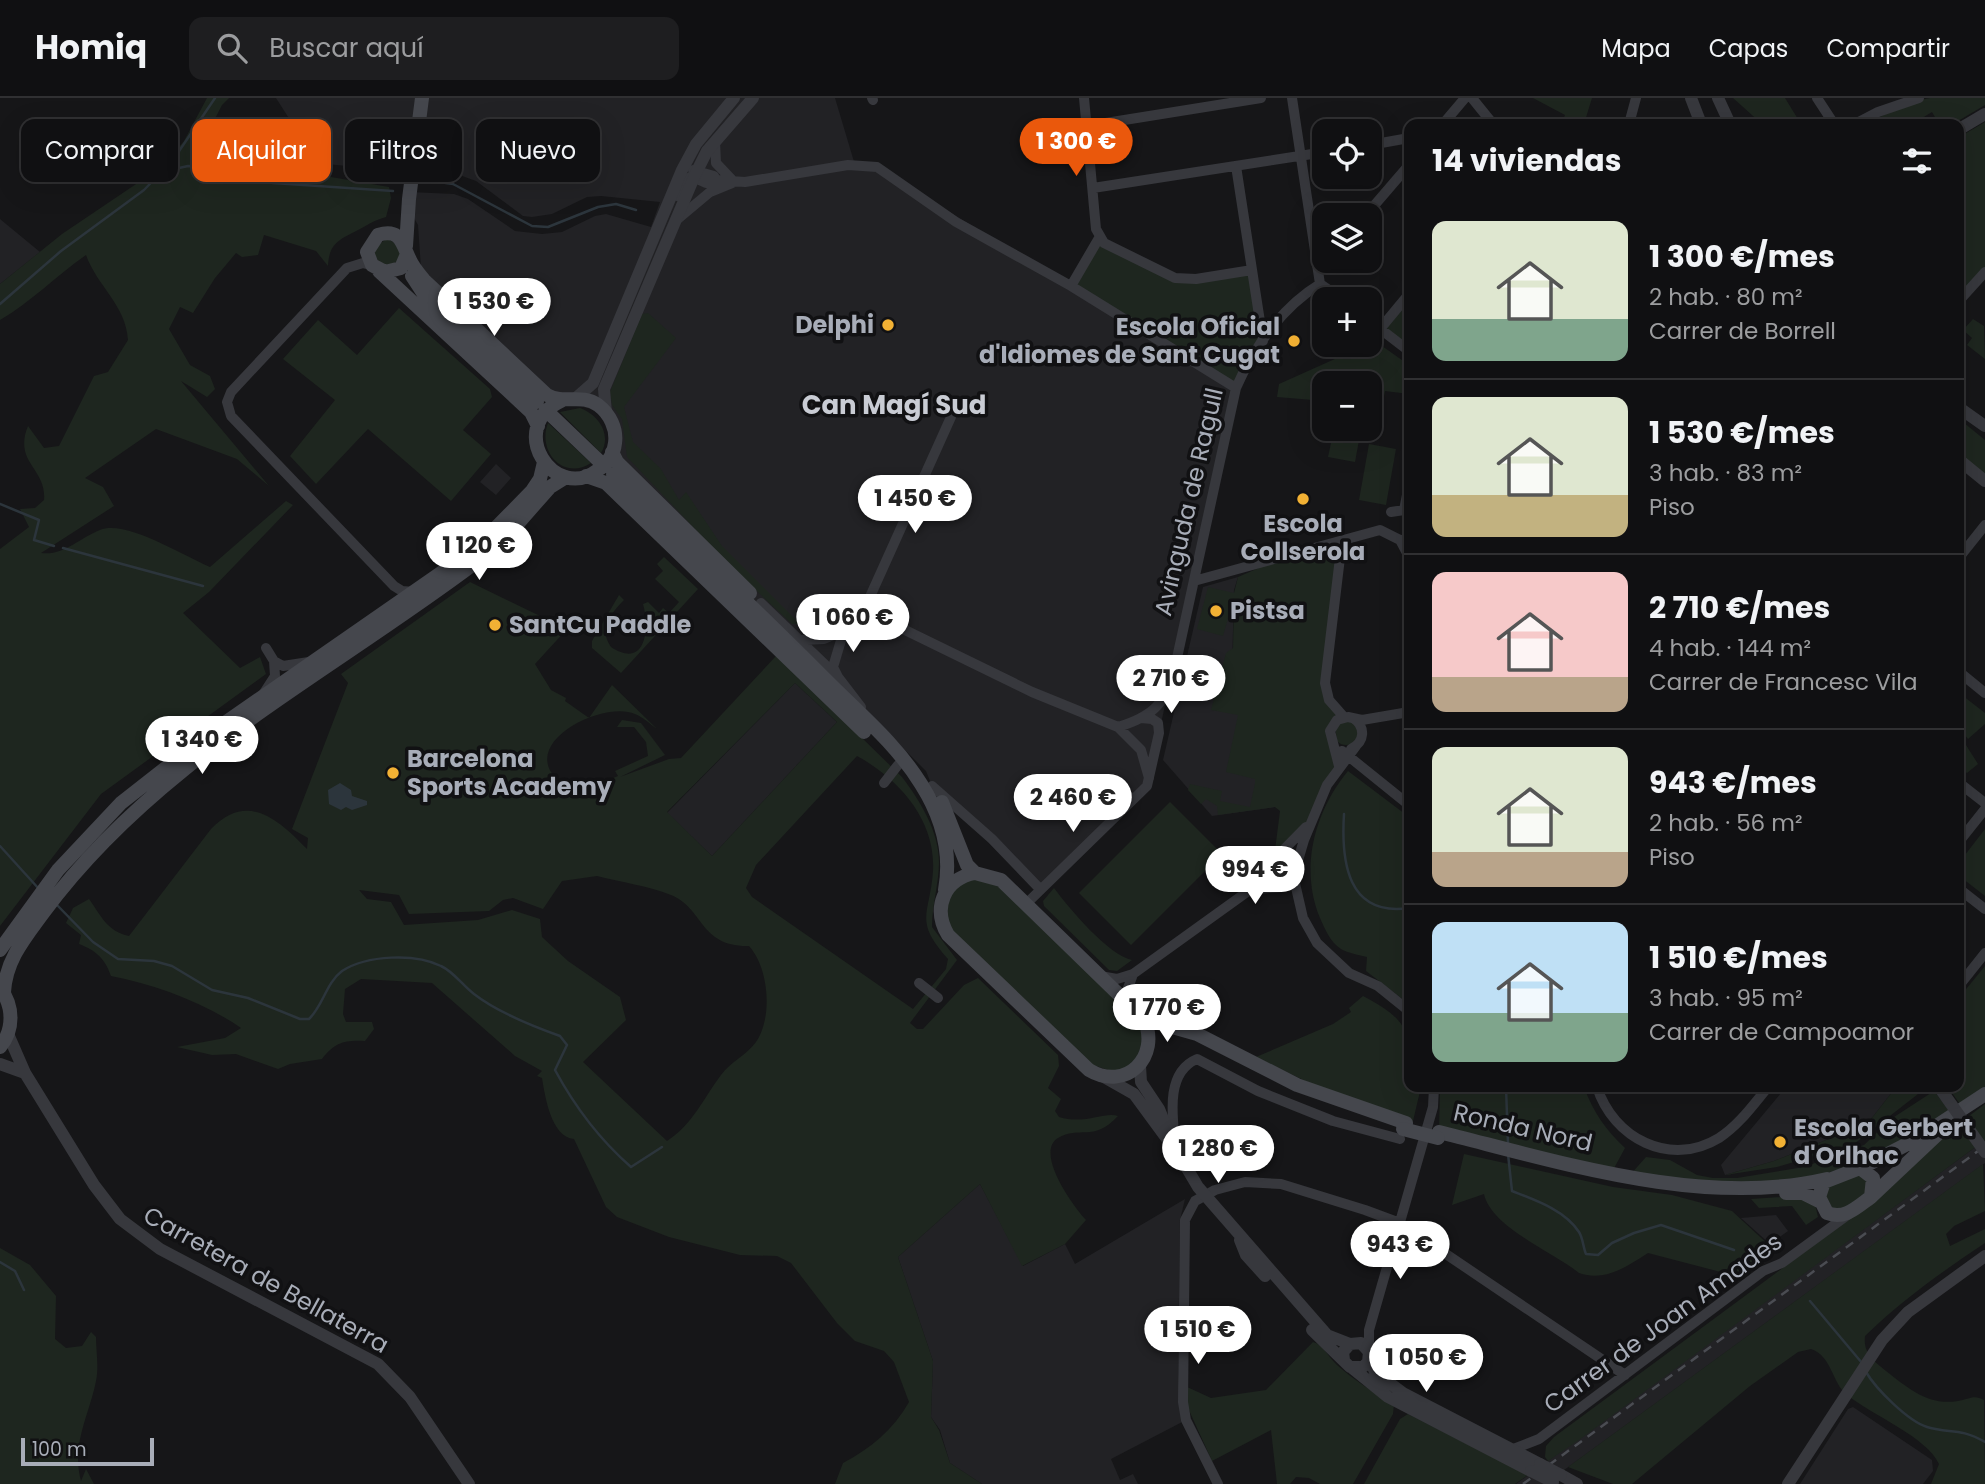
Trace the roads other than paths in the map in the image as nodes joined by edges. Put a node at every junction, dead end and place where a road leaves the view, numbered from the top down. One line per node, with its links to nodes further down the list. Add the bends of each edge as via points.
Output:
1 (422, 98): 35 (main road)
2 (734, 98): 24 (street)
3 (753, 98): 26 (street)
4 (1083, 98): 22 (street)
5 (1261, 98): 22 (street)
6 (1292, 98): 29 (street)
7 (1465, 98): 15 (street)
8 (1472, 98): 16 (street)
9 (1636, 98): 17 (street)
10 (1691, 98): 18 (street)
11 (1718, 98): 19 (street)
12 (1919, 98): 21 (street)
13 (1819, 99): 20 (street)
14 (1985, 114): 23 (street)
15 (1447, 119)
16 (1489, 119)
17 (1630, 119)
18 (1699, 119)
19 (1728, 119)
20 (1831, 119)
21 (1865, 119)
22 (1087, 126): 34 (street)
23 (1964, 126)
24 (701, 138): 32 (street, via 692,164); 38 (street, via 682,170)
25 (1404, 139): 27 (street)
26 (715, 140): 32 (street); 33 (street, via 716,163)
27 (1382, 143)
28 (1312, 154): 29 (street)
29 (1302, 156): 30 (street); 37 (street)
30 (1236, 166): 34 (street); 43 (street)
31 (1404, 171): 36 (street)
32 (695, 175): 33 (street); 38 (street)
33 (734, 182): 38 (street); 47 (street, via 848,165 877,167 956,222)
34 (1093, 188): 40 (street)
35 (408, 203): 39 (main road, via 400,224); 41 (main road)
36 (1376, 203)
37 (1312, 208)
38 (668, 221): 57 (street, via 593,383); 61 (street, via 604,389)
39 (387, 233): 41 (main road, via 400,237); 42 (main road, via 369,245 368,255)
40 (1101, 241): 43 (street, via 1175,278); 47 (street)
41 (406, 254): 42 (main road, via 397,271); 50 (main road); 58 (main road, via 436,293 547,395)
42 (379, 269): 50 (main road); 64 (main road, via 531,412); 81 (street, via 363,263 347,268 231,392 227,402 231,416 394,586)
43 (1252, 270): 54 (street)
44 (1985, 272): 49 (street)
45 (1322, 273): 46 (street)
46 (1320, 284): 48 (street); 54 (street, Avinguda de Ragull, via 1297,298)
47 (1071, 286): 56 (street)
48 (1324, 287)
49 (1964, 295)
50 (427, 299): 59 (main road)
51 (1404, 300): 52 (street)
52 (1382, 327)
53 (1382, 331): 55 (street)
54 (1263, 341): 56 (street, Avinguda de Ragull)
55 (1404, 347)
56 (1236, 388): 80 (street, Avinguda de Ragull)
57 (576, 398): 58 (main road); 61 (main road, via 592,401)
58 (561, 401): 64 (main road, via 548,408)
59 (537, 402)
60 (1964, 411): 65 (street)
61 (606, 412): 66 (main road, via 615,434)
62 (552, 416): 67 (main road)
63 (951, 417): 83 (street)
64 (538, 426): 68 (main road, via 537,447)
65 (1985, 426)
66 (612, 453): 71 (main road, via 601,468); 82 (main road)
67 (598, 460)
68 (544, 462): 72 (main road); 81 (main road, via 538,483 502,526 460,562)
69 (1964, 464): 73 (street)
70 (613, 474): 102 (main road)
71 (586, 476): 72 (main road); 108 (main road, via 606,483)
72 (566, 477): 113 (main road, via 550,487 475,563)
73 (1985, 481)
74 (1404, 510): 75 (street)
75 (1391, 512)
76 (1985, 525): 79 (street)
77 (1342, 541): 78 (street, via 1380,530); 80 (street); 97 (street, via 1325,683 1329,700)
78 (1404, 544)
79 (1964, 551)
80 (1194, 581): 95 (street, Avinguda de Ragull)
81 (414, 592): 89 (main road)
82 (761, 603): 86 (street)
83 (864, 610): 84 (street); 99 (street, via 1032,692)
84 (845, 631): 85 (street); 88 (street)
85 (824, 639): 86 (street); 88 (street, via 825,646)
86 (800, 640): 92 (street)
87 (266, 648): 90 (street)
88 (838, 651): 92 (street, via 833,667)
89 (315, 660): 90 (street, via 289,667); 94 (main road)
90 (274, 661): 94 (street, via 275,676)
91 (1964, 676): 93 (street)
92 (838, 677): 102 (street)
93 (1985, 693)
94 (262, 697): 113 (main road)
95 (1165, 699): 98 (street); 100 (street, Avinguda de Ragull)
96 (1404, 713): 97 (street)
97 (1349, 718): 103 (street, via 1332,726 1330,737); 104 (street, via 1360,724 1363,734)
98 (1138, 720): 99 (street); 100 (street, via 1158,723); 101 (street)
99 (1118, 727): 101 (street)
100 (1158, 738): 105 (street, via 1148,750); 109 (street, Avinguda de Ragull)
101 (1132, 739): 105 (street)
102 (886, 740): 108 (main road)
103 (1336, 746): 104 (street, via 1347,750); 106 (street); 107 (street)
104 (1356, 746): 106 (street)
105 (1141, 750): 109 (street)
106 (1352, 759): 107 (street); 114 (street)
107 (1339, 766): 117 (street)
108 (905, 768): 110 (street); 111 (main road); 125 (main road, via 930,802 948,849)
109 (1149, 778): 124 (street, via 1147,786)
110 (884, 783)
111 (932, 786): 121 (main road, via 967,865); 124 (street)
112 (1964, 787): 115 (street)
113 (145, 791): 130 (main road, via 70,856)
114 (1404, 801)
115 (1985, 803)
116 (1985, 809): 118 (street)
117 (1312, 820): 119 (street); 122 (street)
118 (1964, 835)
119 (1274, 858): 120 (street); 122 (street, via 1288,859)
120 (1265, 867): 123 (street, via 1266,880); 127 (street)
121 (975, 873): 125 (main road, via 960,877); 128 (main road, via 1001,880)
122 (1295, 875): 123 (street, via 1287,887); 139 (street, via 1303,918 1317,943 1349,973 1378,986)
123 (1273, 886): 127 (street, via 1260,886)
124 (1040, 888): 128 (street)
125 (945, 892): 147 (main road, via 940,915 948,934 1084,1065)
126 (1964, 893): 129 (street)
127 (1230, 904): 132 (street)
128 (1025, 905): 133 (main road)
129 (1985, 909)
130 (5, 951): 136 (main road)
131 (1985, 953): 134 (street)
132 (1133, 974): 133 (street, via 1117,979); 138 (street, via 1127,991)
133 (1100, 976): 138 (main road)
134 (1964, 979)
135 (919, 983): 137 (street)
136 (2, 990): 141 (main road, via 11,1017)
137 (938, 998)
138 (1129, 1005): 140 (main road)
139 (1404, 1007)
140 (1144, 1019): 143 (main road); 154 (main road, Ronda Nord, via 1197,1034 1297,1085)
141 (8, 1034): 142 (main road); 146 (street, Carretera de Bellaterra)
142 (0, 1048)
143 (1148, 1051): 145 (main road); 154 (main road, Ronda Nord, via 1168,1037 1192,1039 1292,1091)
144 (0, 1064): 146 (street)
145 (1140, 1066): 147 (main road, via 1122,1077); 155 (street, via 1141,1082 1159,1109)
146 (25, 1073): 179 (street, Carretera de Bellaterra, via 94,1185 129,1227 171,1256 378,1364 410,1397)
147 (1104, 1077): 155 (street, via 1134,1094)
148 (1434, 1092): 164 (street)
149 (1599, 1092): 150 (street, via 1616,1125 1663,1149 1717,1140 1736,1126)
150 (1764, 1092)
151 (1943, 1092): 157 (street, bridge)
152 (1985, 1094): 153 (main road, Ronda Nord)
153 (1964, 1110): 158 (main road, Ronda Nord); 161 (main road, Ronda Nord)
154 (1403, 1130): 155 (street, via 1320,1116 1197,1059 1188,1062 1174,1086); 156 (main road, Ronda Nord)
155 (1175, 1148): 160 (street)
156 (1508, 1152): 159 (main road, Ronda Nord, via 1695,1186 1752,1189); 162 (main road, Ronda Nord, via 1686,1192 1742,1196 1798,1192)
157 (1985, 1152)
158 (1859, 1169): 159 (main road, Ronda Nord); 161 (main road, via 1873,1178)
159 (1827, 1179): 162 (main road, via 1820,1189)
160 (1205, 1195): 164 (street, via 1245,1182 1282,1184); 165 (street); 180 (street, via 1195,1201 1185,1220 1182,1385 1186,1420)
161 (1871, 1196): 163 (main road, Ronda Nord)
162 (1820, 1203): 163 (main road, Ronda Nord, via 1830,1214); 166 (street, Carrer de Joan Amades, via 1819,1229)
163 (1849, 1213): 166 (street, Carrer de Joan Amades)
164 (1400, 1223): 169 (street, via 1369,1330); 171 (street)
165 (1238, 1237): 168 (street, via 1327,1335); 170 (street, via 1246,1255)
166 (1811, 1241): 171 (street, Carrer de Joan Amades, via 1763,1271)
167 (1985, 1256): 182 (street, via 1908,1312 1871,1354)
168 (1350, 1344): 169 (street, via 1361,1343); 170 (street, via 1343,1352)
169 (1369, 1354): 170 (street, via 1363,1367); 172 (street)
170 (1347, 1364): 173 (street)
171 (1625, 1375): 175 (street, Carrer de Joan Amades)
172 (1381, 1378): 173 (street); 174 (street)
173 (1404, 1406): 174 (street); 177 (street)
174 (1464, 1426): 176 (street)
175 (1539, 1439): 176 (street, Carrer de Joan Amades); 177 (street, Carrer de Joan Amades)
176 (1511, 1450): 177 (street)
177 (1533, 1465): 178 (street, bridge)
178 (1559, 1481): 181 (street)
179 (469, 1484)
180 (1218, 1484)
181 (1577, 1484)
182 (1788, 1484)

